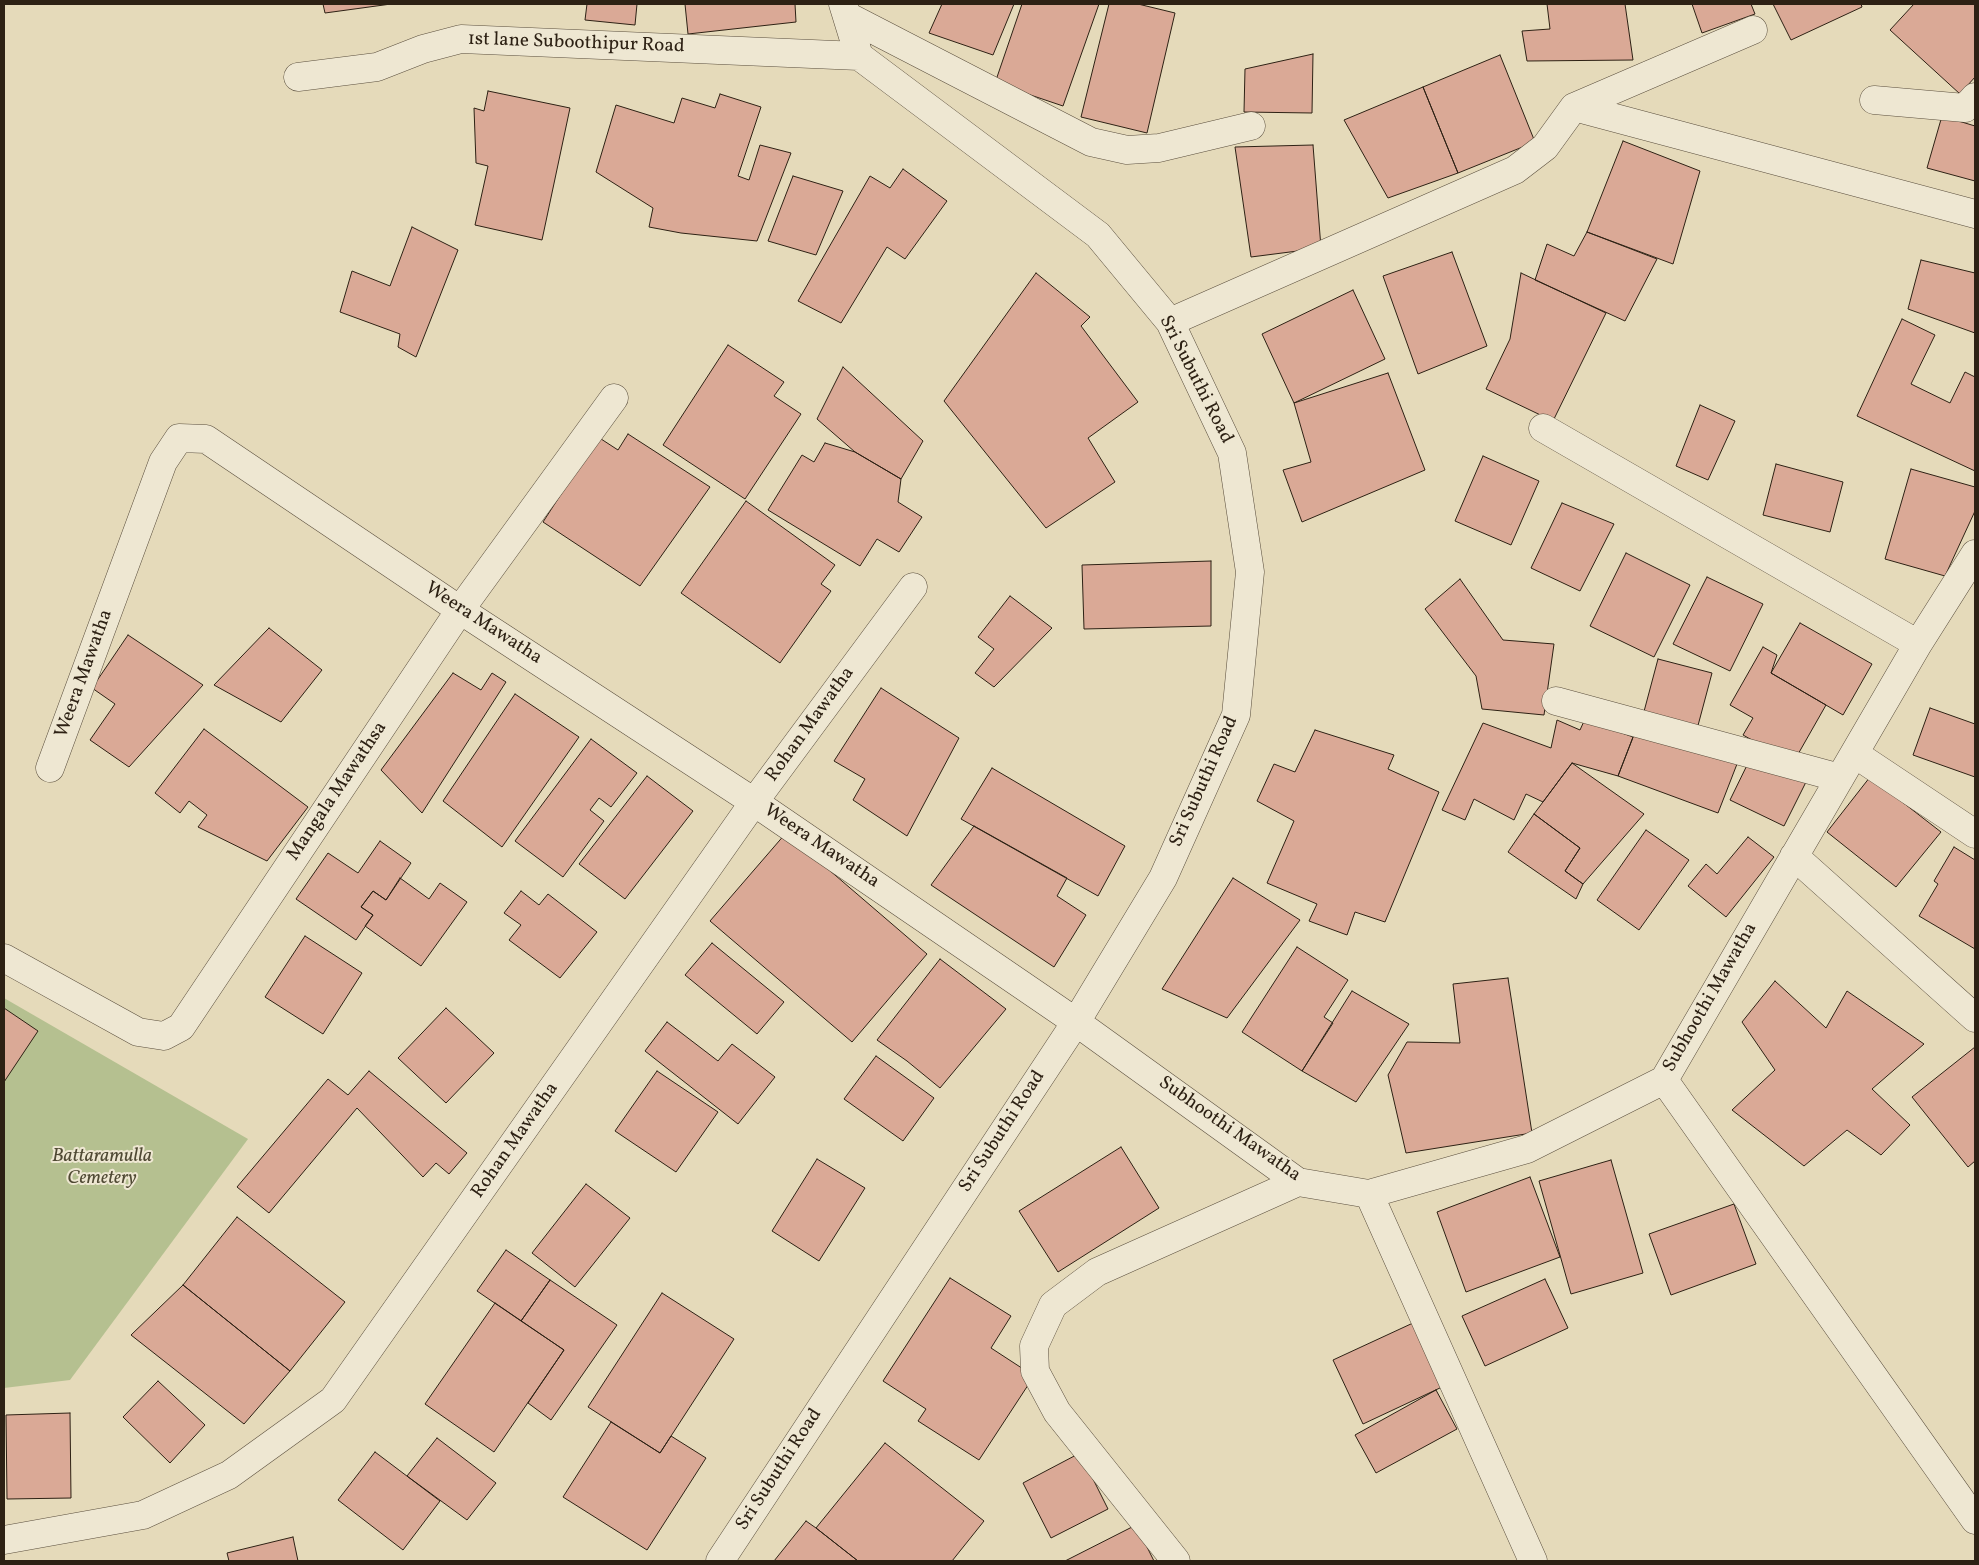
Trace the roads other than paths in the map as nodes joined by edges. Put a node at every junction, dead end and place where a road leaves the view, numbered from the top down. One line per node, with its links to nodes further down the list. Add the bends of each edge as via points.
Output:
1 (845, 10): 3 (street); 8 (street, via 1091,142 1127,150 1159,148)
2 (1754, 30): 7 (street)
3 (859, 56): 4 (street, 1st lane Suboothipur Road, via 462,39 423,49 377,67); 10 (street, Sri Subuthi Road, via 1098,235)
4 (298, 77)
5 (1975, 97): 6 (street, via 1965,108)
6 (1874, 100)
7 (1574, 107): 9 (street); 10 (street, via 1545,147 1515,170)
8 (1251, 126)
9 (1975, 214)
10 (1170, 322): 26 (street, Sri Subuthi Road, via 1232,453 1250,572 1236,715 1163,878)
11 (614, 398): 15 (street, Mangala Mawathsa)
12 (1543, 428): 16 (street)
13 (1975, 554): 16 (street, Subhoothi Mawatha)
14 (913, 587): 21 (street, Rohan Mawatha)
15 (460, 610): 19 (street, Weera Mawatha, via 206,439 179,438 163,462); 21 (street, Weera Mawatha); 24 (street, Mangala Mawathsa, via 181,1027 164,1036 138,1032)
16 (1918, 644): 18 (street, Subhoothi Mawatha)
17 (1556, 701): 20 (street)
18 (1855, 754): 20 (street, Subhoothi Mawatha); 22 (street)
19 (50, 768)
20 (1840, 778): 23 (street, Subhoothi Mawatha)
21 (754, 802): 26 (street, Weera Mawatha); 31 (street, Rohan Mawatha, via 333,1400 229,1475 143,1515)
22 (1975, 834)
23 (1794, 856): 25 (street); 27 (street, Subhoothi Mawatha)
24 (4, 958)
25 (1975, 1018)
26 (1076, 1022): 28 (street, Subhoothi Mawatha); 32 (street, Sri Subuthi Road)
27 (1664, 1080): 29 (street, Subhoothi Mawatha, via 1527,1149); 30 (street)
28 (1298, 1182): 29 (street, Subhoothi Mawatha); 33 (street, via 1097,1272 1053,1305 1034,1346 1035,1371 1058,1412)
29 (1369, 1194): 34 (street)
30 (1975, 1520)
31 (4, 1540)
32 (720, 1561)
33 (1176, 1561)
34 (1533, 1561)

